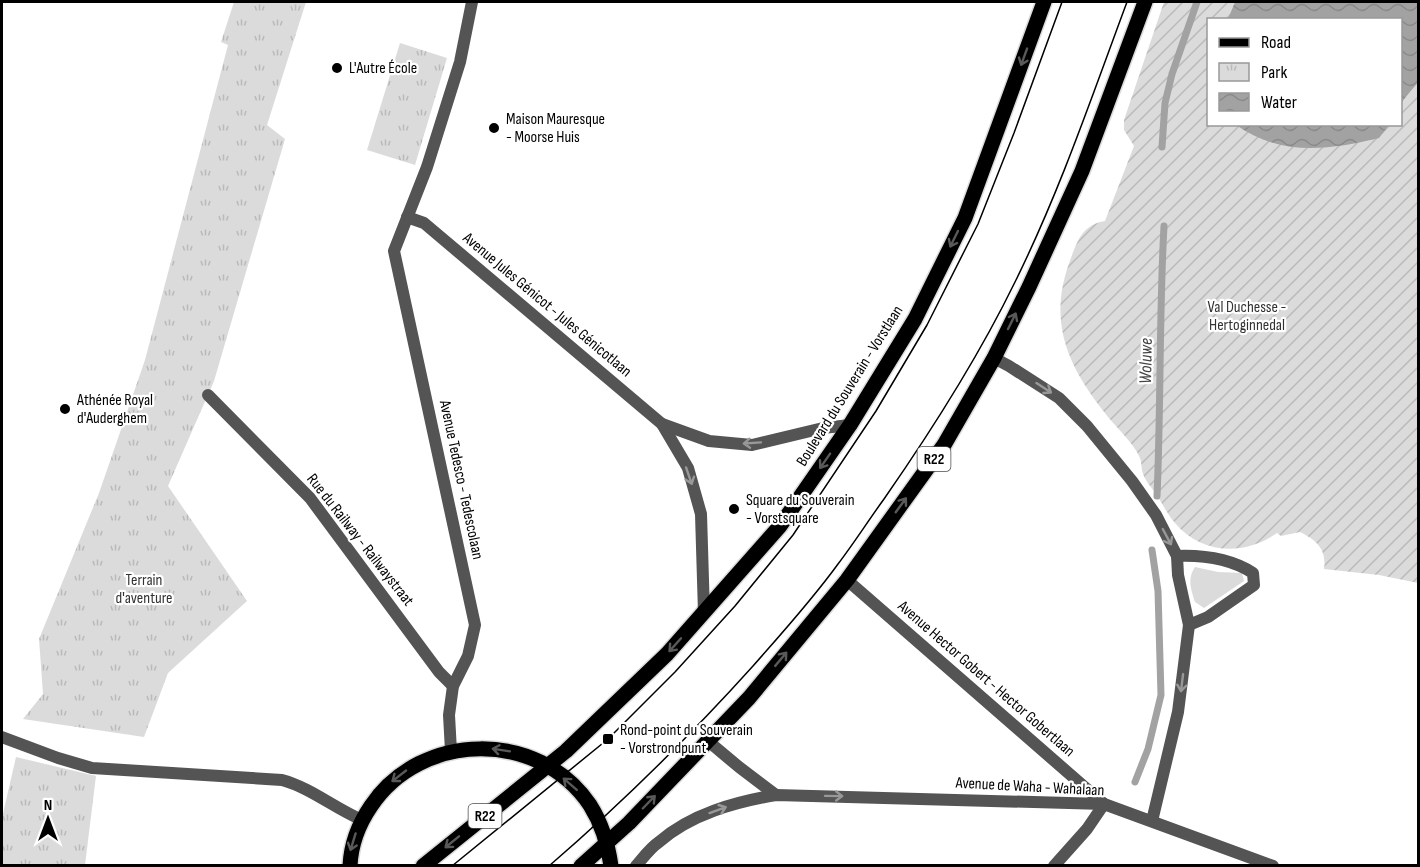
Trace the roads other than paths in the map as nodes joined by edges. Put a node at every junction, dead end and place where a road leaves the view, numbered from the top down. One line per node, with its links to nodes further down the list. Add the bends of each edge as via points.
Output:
1 (472, 2): 4 (street, Avenue Tedesco - Tedescolaan, via 460,62)
2 (1044, 2): 8 (main road, Boulevard du Souverain - Vorstlaan / R22, one-way to 8, via 965,218 915,319)
3 (1145, 2): 5 (main road, R22, one-way to 3, via 1082,171)
4 (407, 217): 7 (street, Avenue Jules Génicot - Jules Génicotlaan, via 424,223); 13 (street, Avenue Tedesco - Tedescolaan, via 394,251 475,625 468,656)
5 (994, 358): 9 (street, one-way to 9, via 1059,398 1087,426 1156,515); 10 (main road, R22, one-way to 5, via 944,444)
6 (208, 395): 13 (street, Rue du Railway - Railwaystraat, via 310,498)
7 (662, 424): 8 (street, Avenue Jules Génicot - Jules Génicotlaan, one-way to 7, via 752,445 709,441); 11 (street, Avenue Jules Génicot - Jules Génicotlaan, one-way to 11, via 688,468 701,514)
8 (850, 425): 11 (main road, Boulevard du Souverain - Vorstlaan / R22, one-way to 11, via 780,526)
9 (1177, 556): 12 (street); 12 (street, via 1238,564 1253,573 1254,585 1208,617)
10 (847, 580): 15 (main road, R22, one-way to 10); 19 (street, Avenue Hector Gobert - Hector Gobertlaan)
11 (704, 613): 17 (main road, Boulevard du Souverain - Vorstlaan / R22, one-way to 17, via 667,654)
12 (1189, 625): 21 (street, one-way to 21, via 1178,712)
13 (453, 686): 16 (street, Avenue Tedesco - Tedescolaan, via 449,715)
14 (2, 737): 20 (street, via 92,768 282,780 295,783)
15 (708, 741): 18 (street); 22 (main road, R22, one-way to 15)
16 (451, 751): 17 (main road, one-way to 16, via 517,753 484,748); 20 (main road, one-way to 20, via 424,760 399,775)
17 (548, 766): 22 (main road, one-way to 17, via 590,805); 24 (main road, Boulevard du Souverain - Vorstlaan / R22, one-way to 24)
18 (776, 795): 19 (street, Avenue de Waha - Wahalaan, one-way to 19); 27 (street, Avenue de Waha - Wahalaan, one-way to 18, via 658,842 696,819 730,805)
19 (1104, 804): 21 (street, Avenue de Waha - Wahalaan); 28 (street)
20 (362, 820): 23 (main road, one-way to 23, via 353,839)
21 (1152, 821): 29 (street, Avenue de Waha - Wahalaan)
22 (608, 843): 25 (main road, R22); 26 (main road)
23 (350, 866)
24 (423, 866)
25 (581, 866)
26 (611, 866)
27 (636, 866)
28 (1054, 866)
29 (1273, 866)

